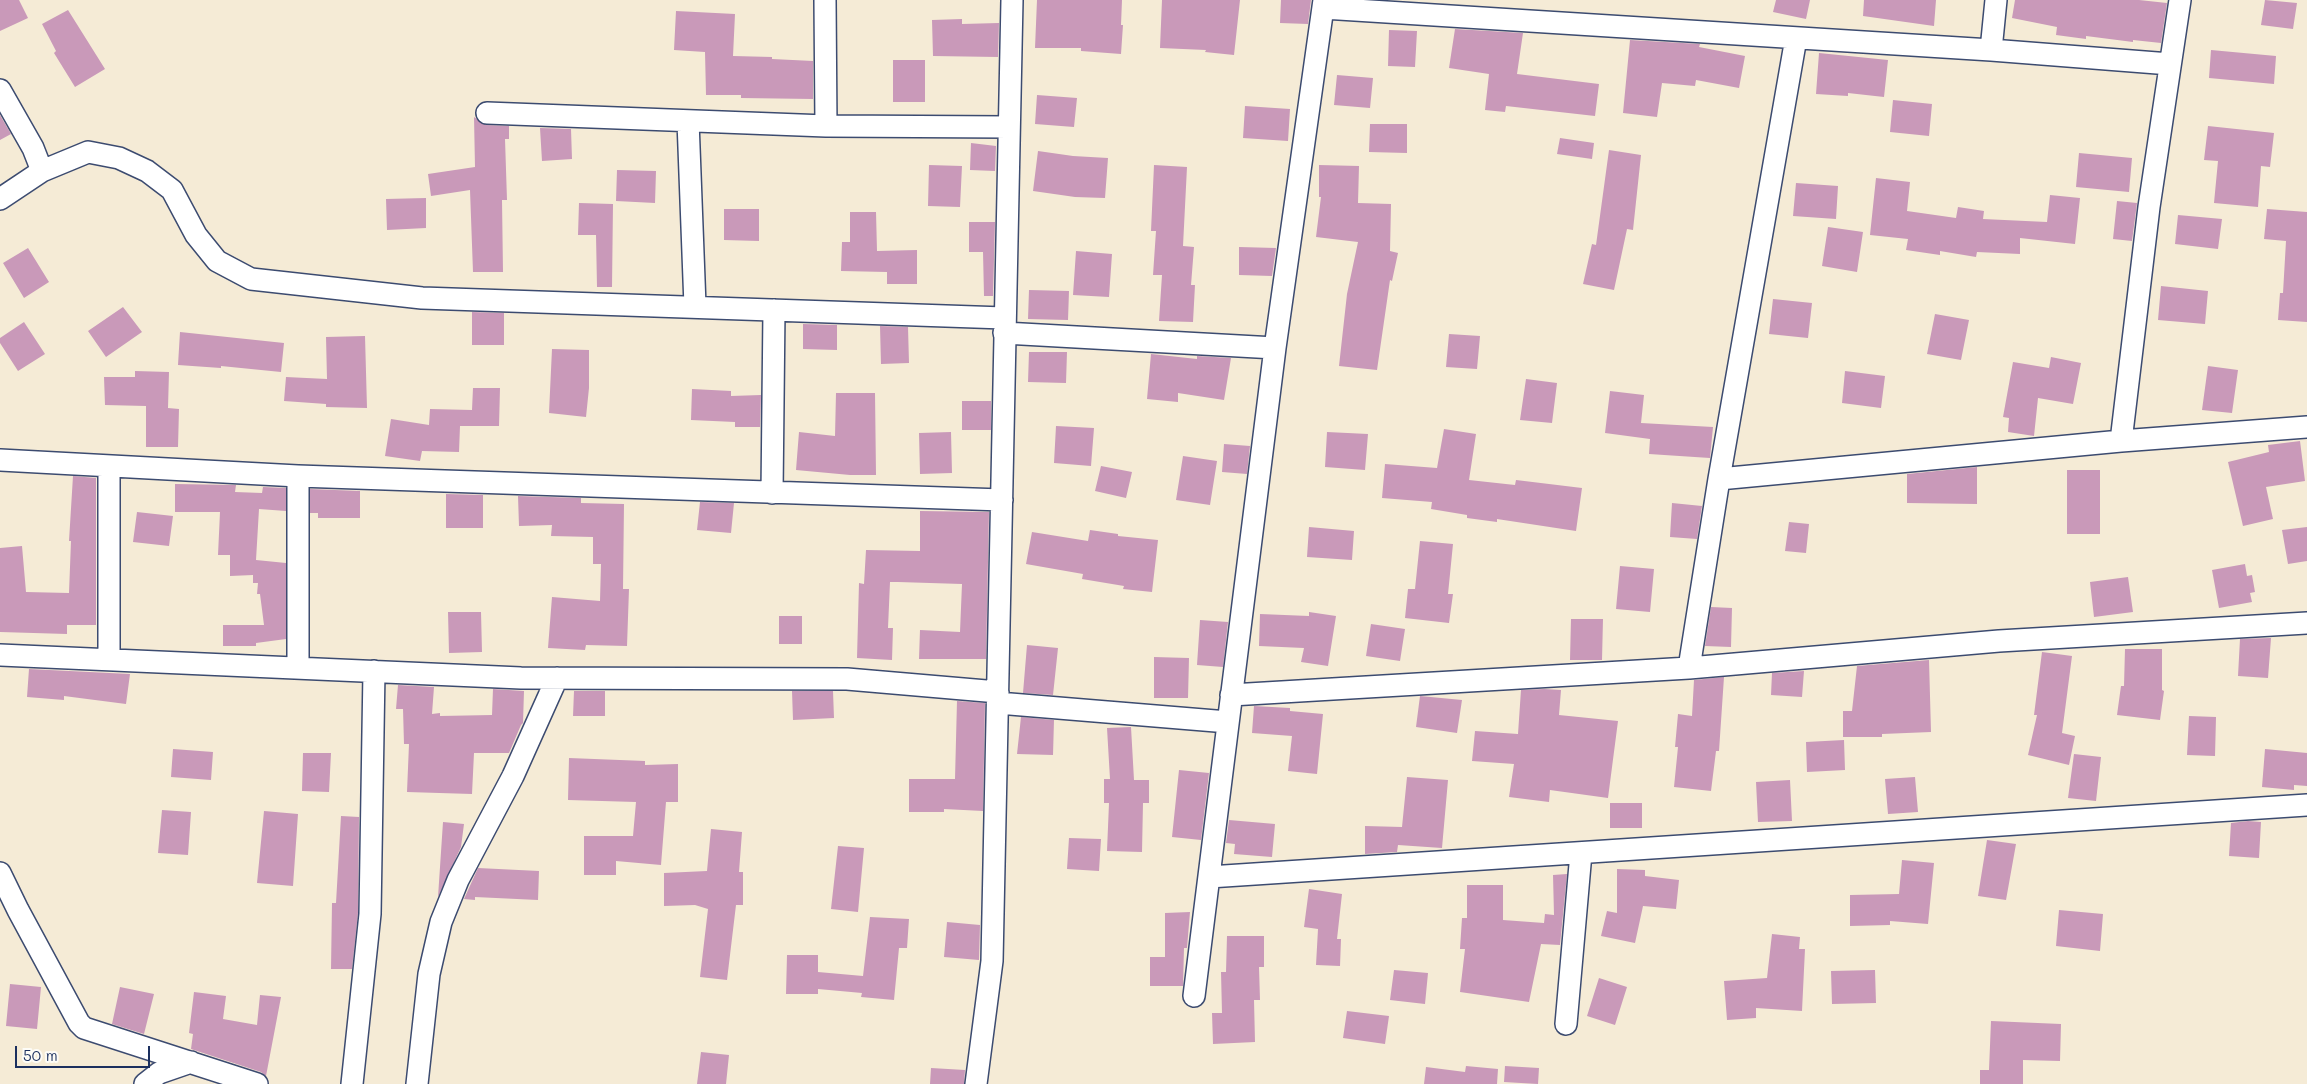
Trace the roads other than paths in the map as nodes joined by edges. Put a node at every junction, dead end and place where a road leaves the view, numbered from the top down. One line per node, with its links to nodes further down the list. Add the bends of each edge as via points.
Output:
1 (825, 0): 12 (street)
2 (1012, 0): 13 (street)
3 (1996, 0): 7 (street)
4 (2180, 0): 8 (street)
5 (1324, 4): 6 (street); 19 (street)
6 (1796, 38): 7 (street); 25 (street)
7 (1991, 50): 8 (street)
8 (2170, 64): 21 (street)
9 (0, 90): 14 (street, via 33,148)
10 (486, 113): 11 (street)
11 (688, 121): 12 (street); 16 (street)
12 (826, 126): 13 (street)
13 (1009, 127): 18 (street)
14 (42, 171): 15 (street); 16 (street, via 88,152 119,158 147,171 172,190 196,235 217,260 251,279 422,298)
15 (0, 199)
16 (695, 306): 17 (street)
17 (774, 310): 18 (street); 26 (street)
18 (1004, 326): 19 (street); 27 (street)
19 (1274, 348): 35 (street)
20 (2307, 427): 21 (street)
21 (2120, 441): 25 (street)
22 (0, 460): 23 (street)
23 (109, 467): 24 (street); 30 (street)
24 (298, 476): 26 (street); 31 (street)
25 (1719, 479): 32 (street)
26 (772, 493): 27 (street)
27 (1002, 500): 36 (street)
28 (2307, 623): 32 (street, via 1999,641)
29 (0, 656): 30 (street)
30 (110, 659): 31 (street)
31 (298, 667): 33 (street)
32 (1689, 668): 35 (street)
33 (374, 671): 34 (street); 47 (street, via 370,914)
34 (557, 678): 36 (street, via 847,679); 48 (street, via 513,776 458,880 441,922 429,974)
35 (1231, 695): 37 (street)
36 (998, 698): 37 (street); 49 (street, via 992,961)
37 (1228, 722): 41 (street)
38 (2307, 805): 39 (street)
39 (1581, 852): 41 (street); 43 (street)
40 (0, 873): 44 (street, via 84,1028)
41 (1209, 877): 42 (street)
42 (1194, 996)
43 (1566, 1024)
44 (191, 1062): 45 (street, via 159,1073); 46 (street)
45 (145, 1084)
46 (257, 1084)
47 (352, 1084)
48 (417, 1084)
49 (976, 1084)

